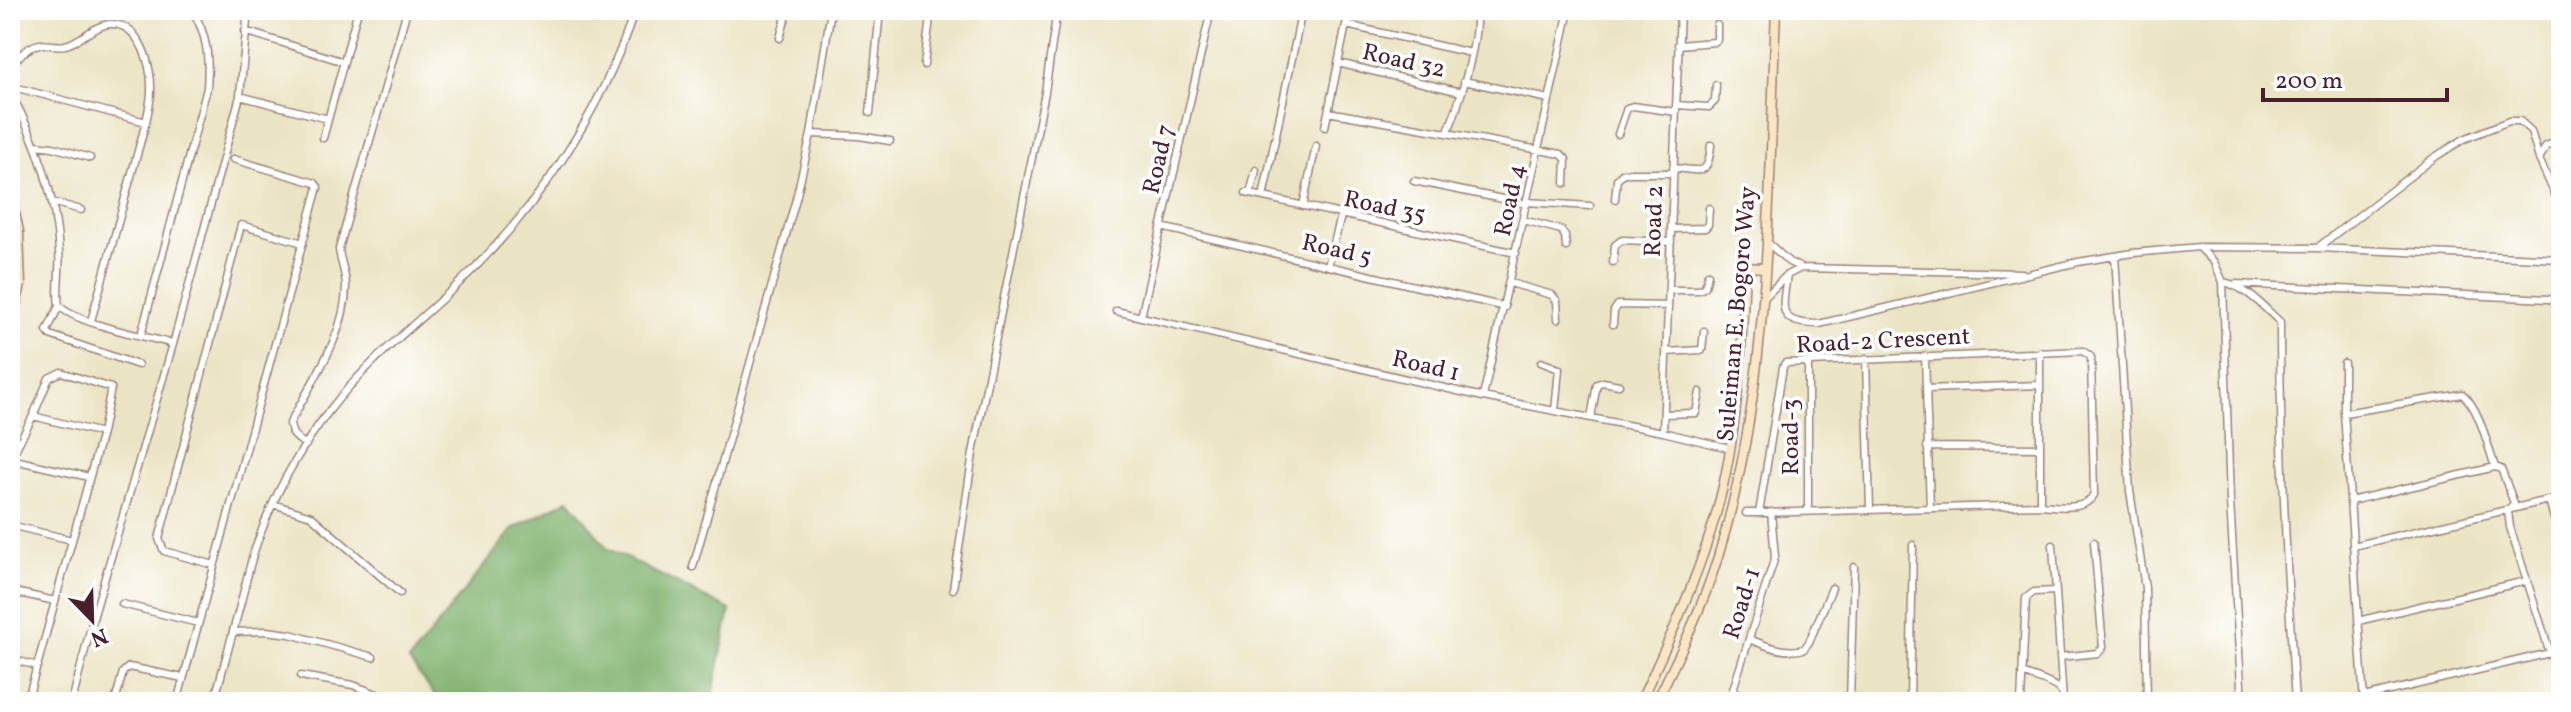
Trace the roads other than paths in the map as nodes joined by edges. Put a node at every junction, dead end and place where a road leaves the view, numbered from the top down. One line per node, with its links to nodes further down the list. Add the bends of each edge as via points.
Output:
1 (16, 10): 20 (street)
2 (192, 10): 105 (street, via 206,41 207,88)
3 (358, 10): 27 (street)
4 (407, 10): 127 (street, via 339,249 346,282 341,317 328,354 290,423 290,432)
5 (635, 10): 127 (street, via 588,117 540,194 483,259 356,381)
6 (788, 10): 24 (street)
7 (831, 10): 44 (street)
8 (880, 10): 39 (street)
9 (893, 10): 19 (street)
10 (1057, 10): 156 (street, via 973,453)
11 (1211, 10): 72 (street, Road 7)
12 (1302, 10): 61 (street)
13 (1349, 10): 21 (street)
14 (1475, 10): 26 (street)
15 (1569, 10): 36 (street, Road 4)
16 (1680, 10): 25 (street, Road 2)
17 (1776, 10): 74 (main road, Suleiman E. Bogoro Way)
18 (246, 11): 23 (street)
19 (931, 12): 30 (street)
20 (10, 16)
21 (1346, 25): 26 (street); 28 (street)
22 (1717, 25): 25 (street, via 1717,40 1710,44)
23 (245, 31): 27 (street); 35 (street)
24 (780, 38)
25 (1678, 45): 37 (street, Road 2)
26 (1471, 53): 31 (street)
27 (344, 62): 40 (street)
28 (1338, 63): 34 (street, Road 32); 38 (street)
29 (10, 65): 41 (street, via 33,46 68,45 109,24 124,28 147,58 151,92)
30 (924, 65)
31 (1464, 81): 34 (street); 36 (street)
32 (1716, 85): 37 (street, via 1709,107)
33 (10, 89): 41 (street); 49 (street)
34 (1461, 92): 43 (street)
35 (240, 96): 40 (street); 106 (street)
36 (1549, 99): 52 (street, Road 4)
37 (1676, 108): 45 (street, via 1627,108); 57 (street, Road 2)
38 (1328, 112): 42 (street); 43 (street)
39 (870, 113)
40 (328, 119): 46 (street)
41 (146, 122): 100 (street)
42 (1325, 127)
43 (1447, 133): 52 (street)
44 (811, 134): 48 (street); 152 (street)
45 (1618, 134)
46 (323, 138)
47 (2561, 140): 55 (street, via 2546,146)
48 (890, 141)
49 (36, 145): 53 (street); 63 (street)
50 (1711, 145): 57 (street, via 1706,168)
51 (1316, 146): 65 (street)
52 (1538, 150): 59 (street, via 1564,156); 64 (street, Road 4)
53 (90, 158)
54 (233, 159): 76 (street, via 317,183)
55 (2539, 159): 68 (street); 79 (street, via 2527,126 2520,121 2496,125 2435,157)
56 (1256, 170): 61 (street, Road 35, via 1248,194)
57 (1673, 171): 62 (street, via 1623,173); 73 (street, Road 2)
58 (1414, 181): 64 (street)
59 (1565, 183)
60 (10, 191): 103 (main road, via 19,231 21,285)
61 (1263, 197): 65 (street, Road 35)
62 (1615, 199)
63 (52, 202): 69 (street); 94 (street)
64 (1527, 203): 66 (street); 71 (street, Road 4)
65 (1303, 206): 70 (street, Road 35)
66 (1590, 206)
67 (1709, 208): 73 (street, via 1705,228)
68 (2561, 208)
69 (81, 210)
70 (1341, 216): 80 (street, Road 35); 84 (street)
71 (1523, 220): 77 (street, via 1561,230); 80 (street, Road 4)
72 (1161, 227): 84 (street, Road 5); 98 (street, Road 7)
73 (1671, 229): 75 (street, Road 2)
74 (1766, 240): 85 (main road, Suleiman E. Bogoro Way); 86 (street)
75 (1671, 242): 83 (street, via 1622,240 1615,245); 92 (street, Road 2)
76 (303, 243): 151 (street); 151 (street, via 241,225 159,539 164,551)
77 (1566, 247)
78 (2199, 247): 79 (street); 81 (street); 91 (street)
79 (2317, 248): 82 (street)
80 (1516, 253): 90 (street, Road 4)
81 (2115, 256): 87 (street); 190 (street, via 2130,491 2145,588)
82 (2561, 259)
83 (1613, 262)
84 (1328, 266): 96 (street, Road 5)
85 (1764, 268): 93 (main road, Suleiman E. Bogoro Way); 129 (main road, Suleiman E. Bogoro Way, via 1745,267)
86 (1801, 268): 87 (street); 89 (street)
87 (2034, 273): 89 (street, via 1819,324 1798,324 1782,310)
88 (1708, 274): 92 (street, via 1699,290)
89 (1787, 275): 93 (street)
90 (1510, 283): 96 (street, Road 4); 99 (street, via 1555,298)
91 (2227, 283): 101 (street, via 2549,299 2555,301); 191 (street, via 2230,502); 192 (street, via 2280,322)
92 (1669, 290): 95 (street, Road 2)
93 (1762, 300): 184 (main road, Suleiman E. Bogoro Way, via 1749,418 1728,522 1696,618)
94 (59, 306): 100 (street); 114 (street, via 47,331 50,335)
95 (1668, 306): 102 (street, via 1618,305); 107 (street, Road 2)
96 (1505, 307): 119 (street, Road 4)
97 (1116, 311): 98 (street, Road 1)
98 (1141, 317): 119 (street, Road 1)
99 (1558, 319)
100 (91, 321): 105 (street)
101 (2561, 322)
102 (1613, 324)
103 (10, 329)
104 (1704, 331): 107 (street, via 1702,350)
105 (141, 335): 106 (street)
106 (173, 344): 178 (street)
107 (1666, 352): 122 (street, Road 2)
108 (2040, 352): 109 (street, Road-2 Crescent); 116 (street); 136 (street, Road-2 Crescent, via 2088,352 2091,357 2094,480 2090,503)
109 (1925, 356): 110 (street, Road-2 Crescent); 117 (street)
110 (1866, 358): 112 (street, Road-2 Crescent); 138 (street)
111 (1541, 362): 120 (street, via 1559,369)
112 (1808, 362): 139 (street, Road-3); 143 (street, Road-2 Crescent, via 1789,361 1783,367)
113 (2344, 363): 121 (street)
114 (138, 365)
115 (1619, 385): 124 (street, via 1597,384)
116 (2040, 385): 117 (street); 130 (street)
117 (1926, 389): 128 (street)
118 (1700, 392): 122 (street, via 1696,413)
119 (1483, 397): 120 (street, Road 1)
120 (1555, 411): 124 (street, Road 1)
121 (2344, 413): 132 (street, via 2462,394 2474,408); 134 (street)
122 (1664, 414): 125 (street, Road 2)
123 (33, 416): 126 (street); 126 (street, via 49,378 61,372 111,388); 131 (street)
124 (1591, 418): 125 (street, Road 1)
125 (1663, 432): 129 (street, Road 1)
126 (102, 433): 133 (street)
127 (306, 445): 135 (street)
128 (1927, 447): 130 (street); 137 (street)
129 (1729, 448): 183 (main road, Suleiman E. Bogoro Way, via 1698,572)
130 (2040, 448): 136 (street)
131 (10, 459): 133 (street)
132 (2495, 467): 134 (street); 140 (street, via 2511,492 2514,503)
133 (89, 477): 145 (street)
134 (2350, 501): 150 (street)
135 (273, 504): 159 (street, via 311,516); 164 (street)
136 (2040, 505): 137 (street)
137 (1930, 508): 138 (street)
138 (1870, 510): 139 (street)
139 (1808, 511): 141 (street)
140 (2508, 511): 147 (street, via 2549,500); 150 (street); 154 (street)
141 (1771, 512): 143 (street); 165 (street, Road-1, via 1775,557)
142 (1746, 513): 143 (street)
143 (1759, 513)
144 (10, 525): 145 (street)
145 (72, 540): 160 (street)
146 (2094, 542): 168 (street, via 2103,647 2098,653)
147 (2561, 544)
148 (1913, 545): 187 (street)
149 (2053, 545): 158 (street)
150 (2353, 546): 162 (street)
151 (214, 565): 163 (street)
152 (693, 567)
153 (1854, 567): 186 (street)
154 (2526, 581): 162 (street); 166 (street)
155 (1832, 588): 165 (street, via 1804,649 1771,648)
156 (953, 589)
157 (10, 591): 160 (street)
158 (2056, 591): 168 (street); 171 (street, via 2034,592 2026,598)
159 (400, 593)
160 (55, 601): 170 (street)
161 (122, 604): 163 (street)
162 (2358, 621): 176 (street)
163 (198, 623): 173 (street)
164 (233, 632): 167 (street, via 290,634); 181 (street)
165 (1749, 639): 185 (street, Road-1)
166 (2550, 653): 174 (street); 176 (street)
167 (373, 657)
168 (2060, 657): 175 (street)
169 (10, 659): 170 (street)
170 (38, 666): 177 (street)
171 (2022, 673): 175 (street, via 2047,680); 188 (street)
172 (301, 676): 182 (street, via 353,685)
173 (183, 678): 179 (street, via 129,667); 180 (street)
174 (2561, 679)
175 (2062, 692): 189 (street)
176 (2364, 700)
177 (27, 702)
178 (72, 702)
179 (115, 702)
180 (177, 702)
181 (214, 702)
182 (392, 702)
183 (1640, 702)
184 (1656, 702)
185 (1729, 702)
186 (1850, 702)
187 (1910, 702)
188 (2021, 702)
189 (2063, 702)
190 (2147, 702)
191 (2242, 702)
192 (2295, 702)

